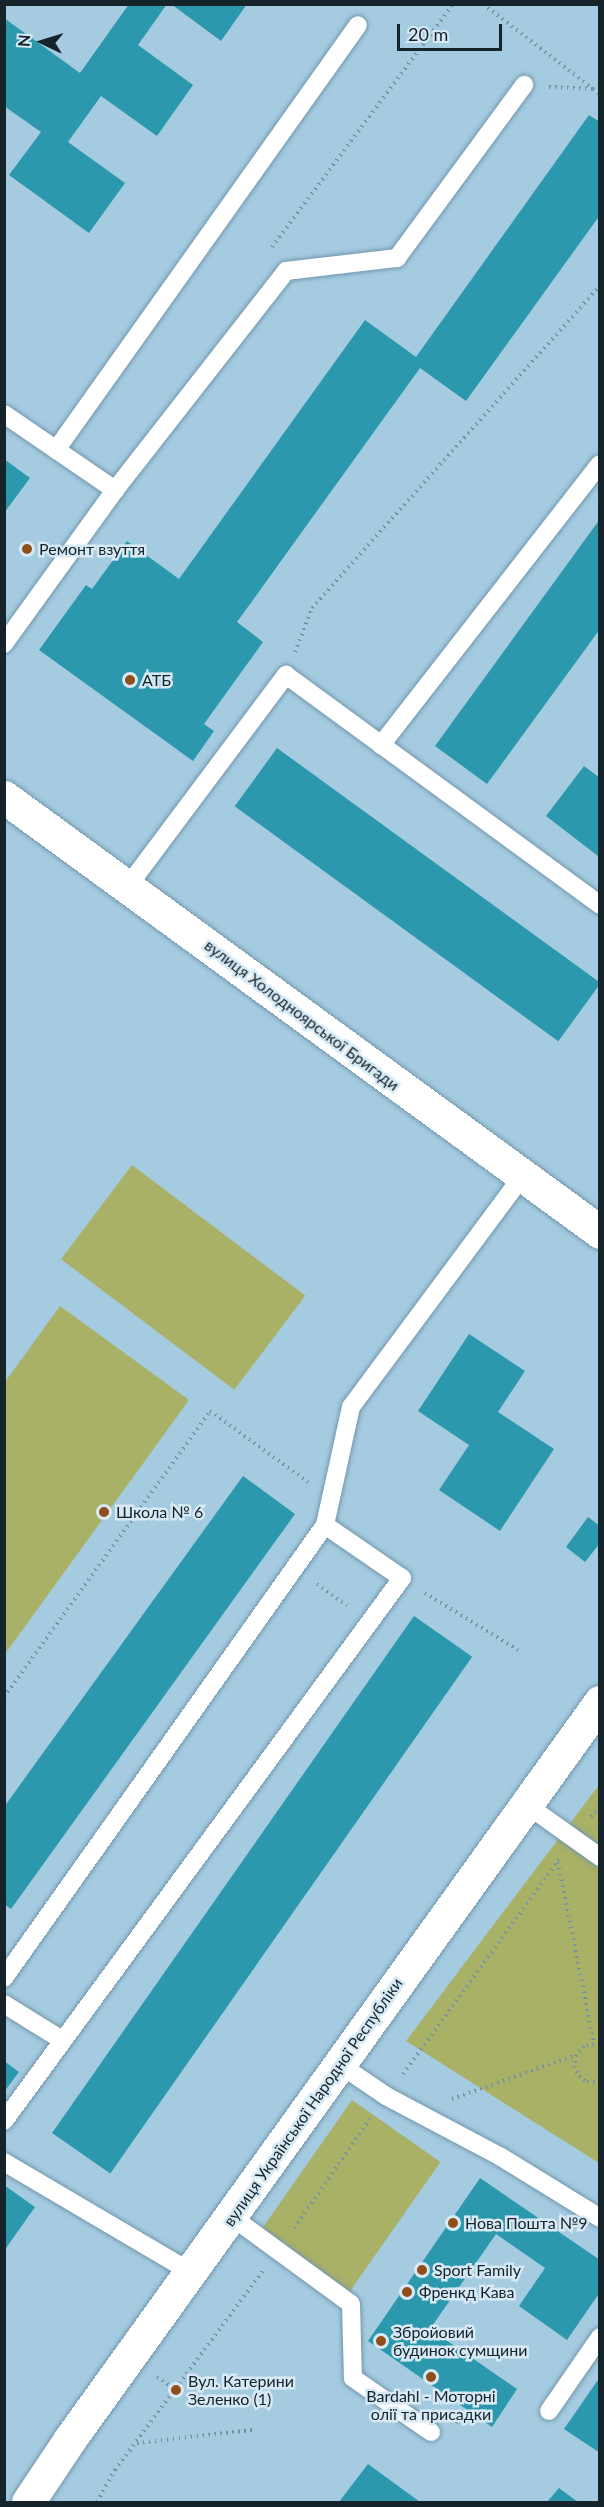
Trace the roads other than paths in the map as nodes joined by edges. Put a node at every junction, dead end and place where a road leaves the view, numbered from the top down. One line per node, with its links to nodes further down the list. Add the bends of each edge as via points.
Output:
1 (358, 25): 4 (lane)
2 (524, 86): 6 (lane, via 397,258 286,271)
3 (4, 414): 4 (lane)
4 (56, 450): 6 (lane)
5 (600, 464): 8 (lane)
6 (116, 490): 7 (lane)
7 (4, 644)
8 (381, 745): 10 (lane, via 286,675); 11 (lane)
9 (4, 797): 10 (street, вулиця Холодноярської Бригади)
10 (128, 886): 12 (street, вулиця Холодноярської Бригади)
11 (600, 905)
12 (521, 1178): 13 (street, вулиця Холодноярської Бригади); 14 (lane, via 351,1407)
13 (600, 1232)
14 (325, 1525): 18 (lane); 20 (lane, via 402,1578)
15 (600, 1702): 16 (street, вулиця Української Народної Республіки)
16 (527, 1805): 17 (lane); 21 (street, вулиця Української Народної Республіки)
17 (600, 1857)
18 (4, 1978)
19 (4, 2004): 20 (lane)
20 (62, 2040): 22 (lane)
21 (339, 2064): 24 (street, вулиця Української Народної Республіки); 25 (lane, via 386,2096 501,2157)
22 (4, 2121)
23 (4, 2162): 26 (lane)
24 (232, 2217): 26 (street, вулиця Української Народної Республіки); 29 (lane, via 351,2304 353,2378)
25 (600, 2218)
26 (189, 2271): 30 (street, вулиця Української Народної Республіки)
27 (600, 2337): 28 (lane)
28 (549, 2411)
29 (431, 2432)
30 (28, 2502)

